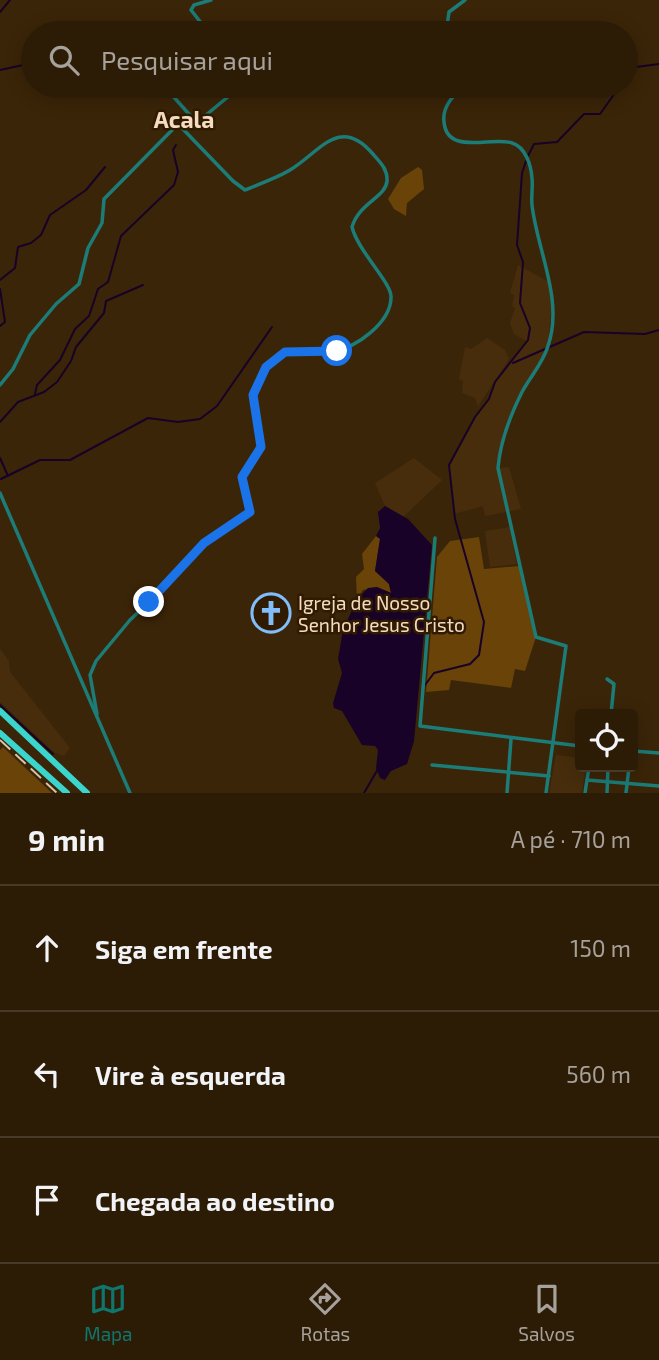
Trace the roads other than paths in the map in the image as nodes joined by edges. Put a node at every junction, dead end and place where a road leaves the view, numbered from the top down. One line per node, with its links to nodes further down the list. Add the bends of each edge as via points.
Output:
1 (211, 0): 3 (street, via 191,10)
2 (465, 0): 4 (street, via 449,12)
3 (200, 21)
4 (448, 21)
5 (175, 98): 8 (street)
6 (226, 98): 8 (street)
7 (454, 98): 21 (street, via 444,110 444,127 450,136 464,142 514,143 526,156 532,206 548,269 551,337 519,400 498,468 536,637 566,644)
8 (196, 122): 9 (street)
9 (179, 125): 10 (street, via 104,199 102,223 79,285 30,335); 16 (street, via 245,190 292,170 332,139 349,136 361,142 384,167 387,181 383,192 362,208 352,227 391,296 382,321 348,346 330,352 285,352 266,367 253,395 261,447 242,477 250,512 204,543 108,646 91,670)
10 (0, 385)
11 (0, 493): 16 (street)
12 (435, 538): 19 (street, via 420,726)
13 (607, 679): 14 (street, via 614,684)
14 (612, 709)
15 (0, 711): 17 (highway)
16 (97, 714): 37 (street)
17 (18, 728): 20 (highway, via 9,730); 36 (highway)
18 (0, 733): 20 (highway)
19 (511, 738): 21 (street); 26 (street)
20 (6, 739): 35 (highway)
21 (554, 743): 22 (street); 30 (street)
22 (575, 745)
23 (638, 751): 24 (street)
24 (659, 753)
25 (432, 765): 26 (street)
26 (508, 771): 30 (street); 38 (street)
27 (588, 772): 31 (street)
28 (608, 772): 32 (street)
29 (629, 772): 33 (street)
30 (549, 776): 39 (street)
31 (587, 780): 32 (street); 40 (street)
32 (608, 782): 33 (street); 41 (street)
33 (628, 784): 34 (street); 42 (street)
34 (659, 786)
35 (67, 793)
36 (87, 793)
37 (130, 793)
38 (507, 793)
39 (546, 793)
40 (585, 793)
41 (607, 793)
42 (626, 793)

